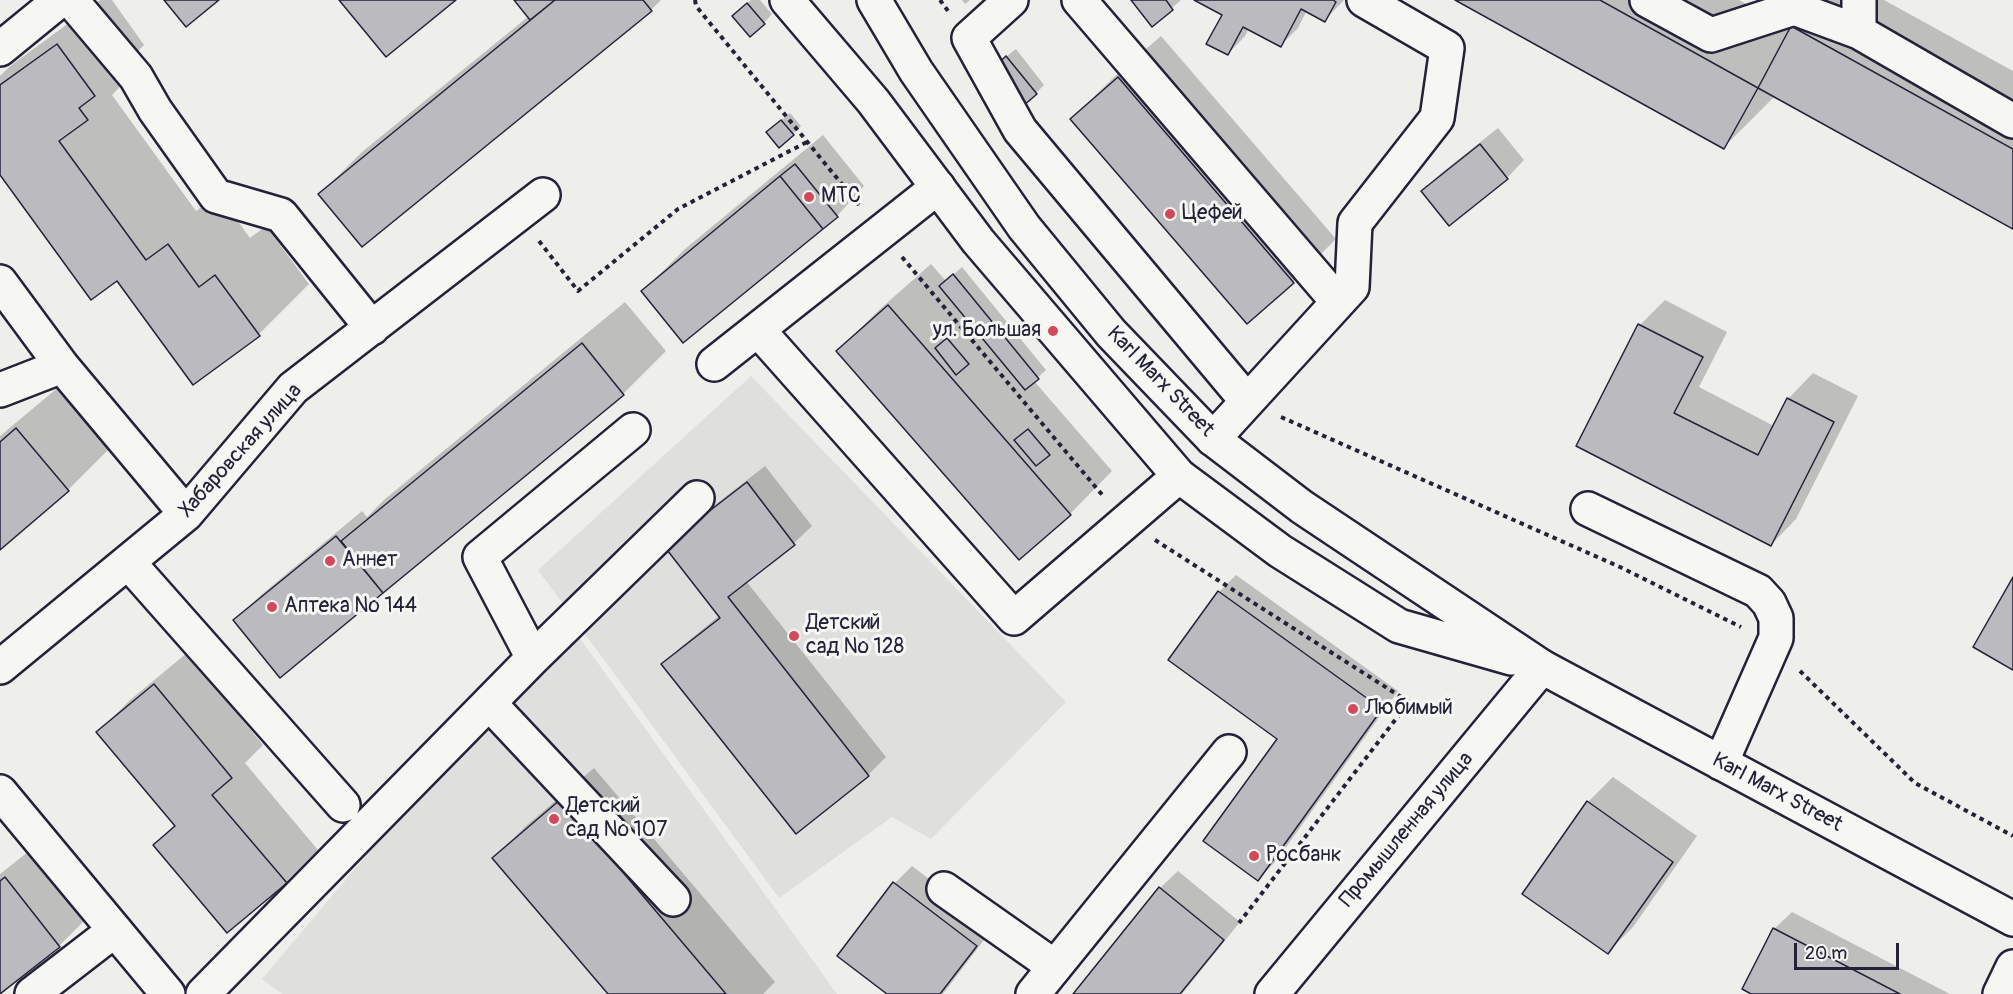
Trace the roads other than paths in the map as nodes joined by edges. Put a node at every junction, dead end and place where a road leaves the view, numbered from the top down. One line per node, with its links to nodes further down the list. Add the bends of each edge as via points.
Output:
1 (60, 0): 12 (main road)
2 (71, 0): 19 (main road, via 136,77 216,196 281,215)
3 (788, 0): 13 (main road)
4 (812, 0): 13 (main road)
5 (874, 0): 26 (main road, Karl Marx Street, via 916,71 1024,227 1111,333)
6 (1011, 0): 24 (main road, via 969,38 1020,130)
7 (1079, 0): 18 (main road)
8 (1364, 0): 18 (main road, via 1447,48 1437,118 1355,223 1352,286)
9 (1647, 0): 11 (main road, via 1711,35 1794,8)
10 (1859, 0): 11 (main road)
11 (1859, 32): 14 (main road)
12 (0, 49)
13 (873, 101): 15 (main road, Karl Marx Street)
14 (2013, 122)
15 (938, 187): 20 (main road); 27 (main road, Karl Marx Street, via 978,241)
16 (531, 205): 19 (main road, Хабаровская улица)
17 (0, 282): 22 (main road)
18 (1338, 302): 24 (main road)
19 (372, 328): 30 (main road, Хабаровская улица, via 293,388)
20 (758, 330): 21 (main road); 27 (main road, via 1014,618)
21 (714, 364)
22 (62, 366): 23 (main road); 30 (main road)
23 (0, 390)
24 (1247, 402): 26 (main road)
25 (633, 430): 32 (main road, via 480,557)
26 (1213, 439): 34 (main road, Karl Marx Street, via 1302,507)
27 (1179, 477): 34 (main road, Karl Marx Street, via 1280,551 1399,626)
28 (697, 498): 32 (main road)
29 (1588, 509): 37 (main road, via 1758,591 1769,603 1776,618 1776,638)
30 (186, 514): 31 (main road, Хабаровская улица)
31 (128, 562): 33 (main road, Хабаровская улица); 39 (main road)
32 (533, 658): 35 (main road)
33 (0, 667)
34 (1542, 667): 37 (main road, Karl Marx Street); 50 (main road, Промышленная улица)
35 (489, 703): 41 (main road); 48 (main road)
36 (1228, 752): 45 (main road)
37 (1721, 763): 42 (main road, Karl Marx Street)
38 (0, 792): 43 (main road)
39 (343, 805)
40 (944, 888): 45 (main road)
41 (673, 899)
42 (2013, 919)
43 (115, 930): 46 (main road); 47 (main road)
44 (2013, 967): 51 (main road)
45 (1054, 968): 49 (main road)
46 (32, 994)
47 (168, 994)
48 (203, 994)
49 (1033, 994)
50 (1272, 994)
51 (2000, 994)

